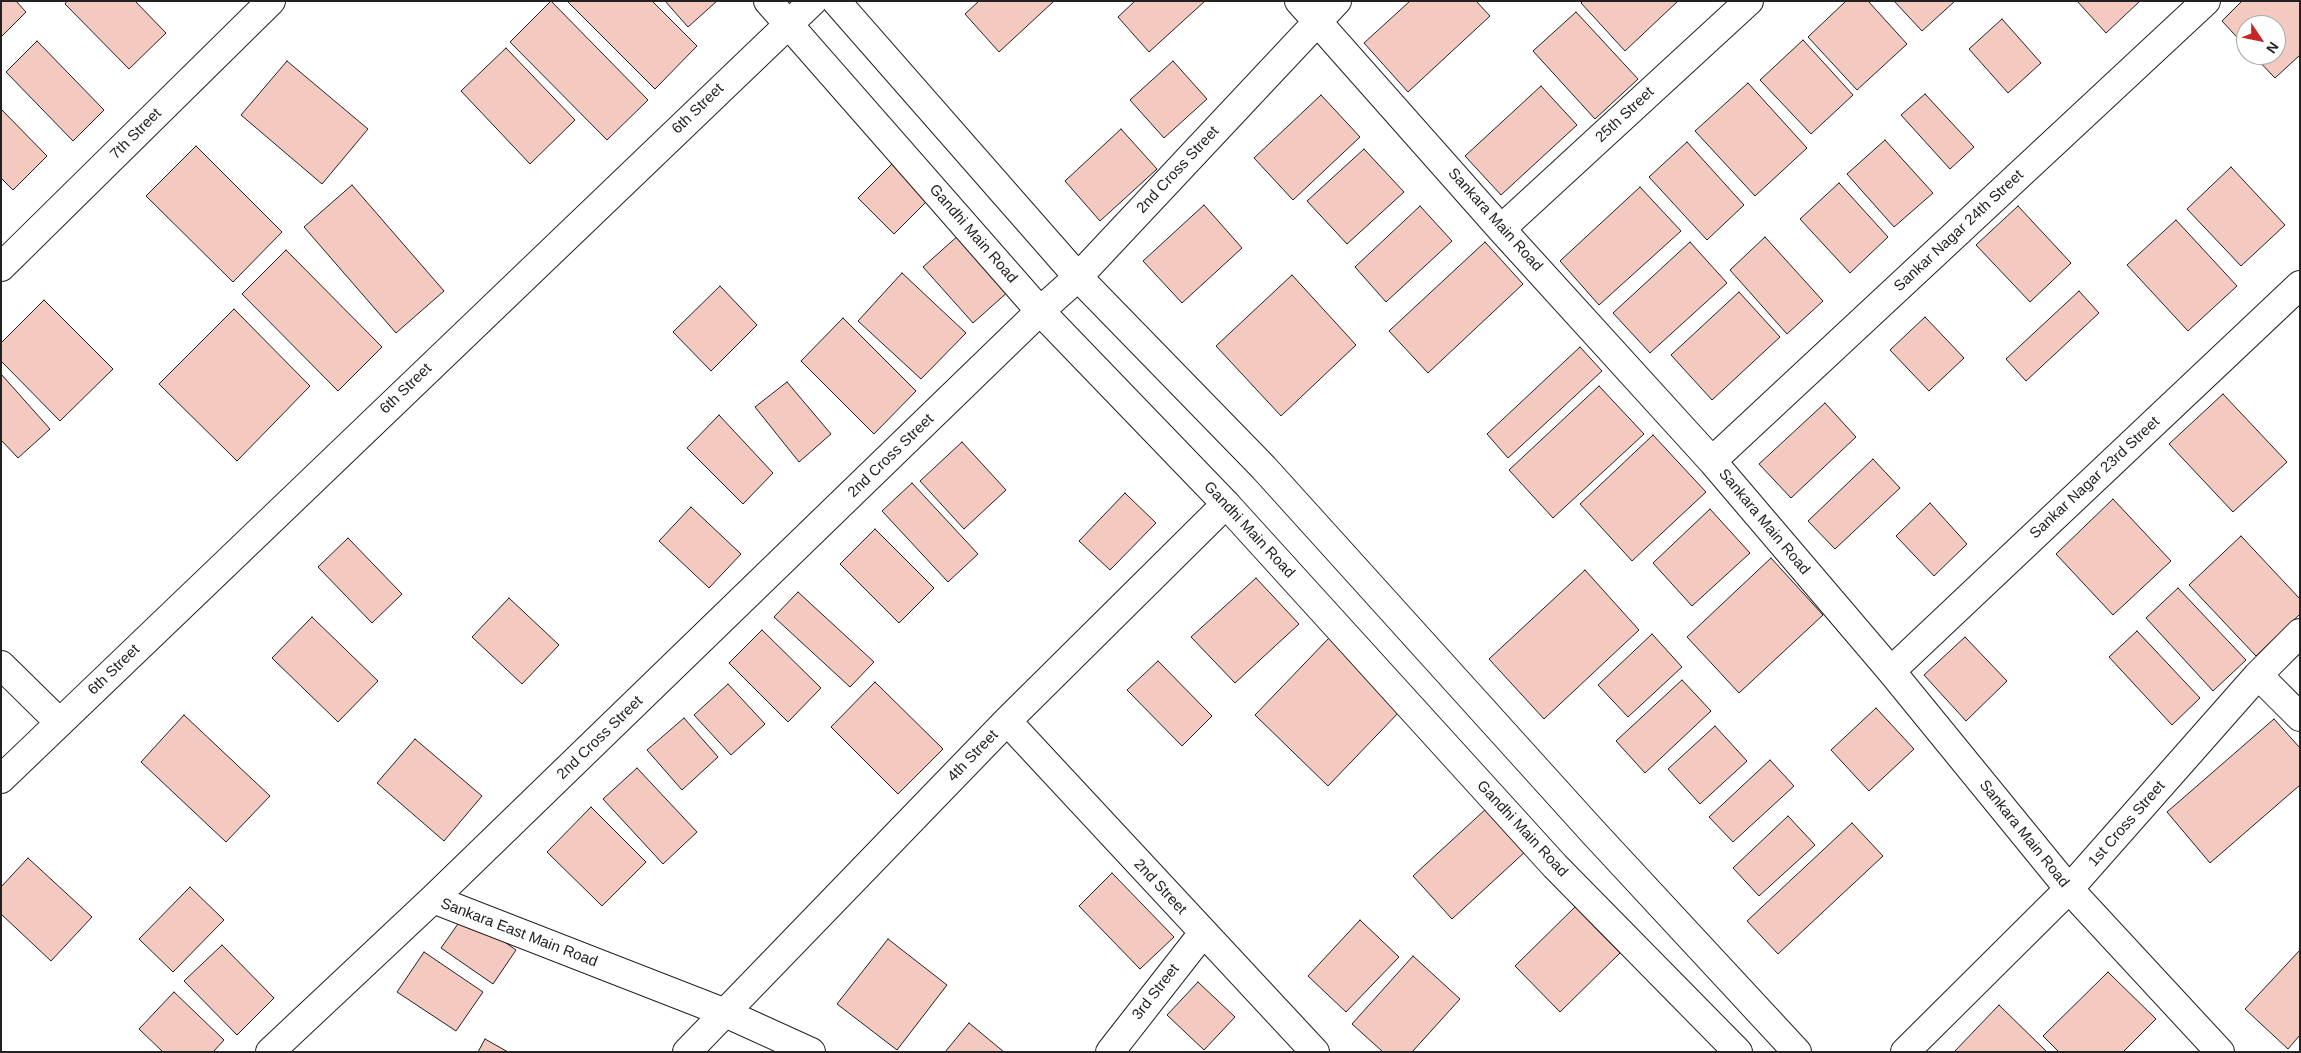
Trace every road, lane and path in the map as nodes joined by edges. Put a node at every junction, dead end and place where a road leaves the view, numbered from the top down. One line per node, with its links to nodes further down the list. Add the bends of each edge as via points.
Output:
1 (271, 1): 11 (street, 7th Street)
2 (768, 1): 9 (street, Gandhi Main Road)
3 (813, 1): 9 (street, 6th Street)
4 (836, 1): 12 (street)
5 (1337, 1): 8 (street, 2nd Cross Street)
6 (1749, 1): 10 (street, 25th Street)
7 (2206, 1): 15 (street, Sankar Nagar 24th Street)
8 (1308, 11): 10 (street, Sankara Main Road); 12 (street, 2nd Cross Street)
9 (788, 24): 14 (street, Gandhi Main Road); 23 (street, 6th Street)
10 (1501, 229): 15 (street, Sankara Main Road)
11 (1, 267)
12 (1078, 277): 14 (street, 2nd Cross Street); 35 (street, via 1264,468)
13 (2300, 285): 19 (street, Sankar Nagar 23rd Street)
14 (1040, 311): 16 (street, Gandhi Main Road); 26 (street, 2nd Cross Street)
15 (1712, 461): 19 (street, Sankara Main Road)
16 (1226, 504): 22 (street, 4th Street); 34 (street, Gandhi Main Road, via 1555,866)
17 (2300, 633): 20 (street, 1st Cross Street)
18 (1, 665): 23 (street)
19 (1891, 671): 25 (street, Sankara Main Road)
20 (2258, 675): 21 (street); 25 (street, 1st Cross Street)
21 (2300, 717)
22 (1007, 721): 27 (street, 2nd Street); 28 (street, 4th Street)
23 (59, 722): 24 (street, 6th Street)
24 (1, 779)
25 (2069, 889): 36 (street, 1st Cross Street); 37 (street, Sankara Main Road)
26 (433, 899): 28 (street, Sankara East Main Road); 29 (street, Sankara East Main Road)
27 (1202, 933): 32 (street, 3rd Street); 33 (street, 2nd Street)
28 (723, 1012): 30 (street, 4th Street); 31 (street, Sankara East Main Road)
29 (270, 1052)
30 (687, 1052)
31 (811, 1052)
32 (1110, 1052)
33 (1315, 1052)
34 (1738, 1052)
35 (1798, 1052)
36 (1905, 1052)
37 (2220, 1052)

